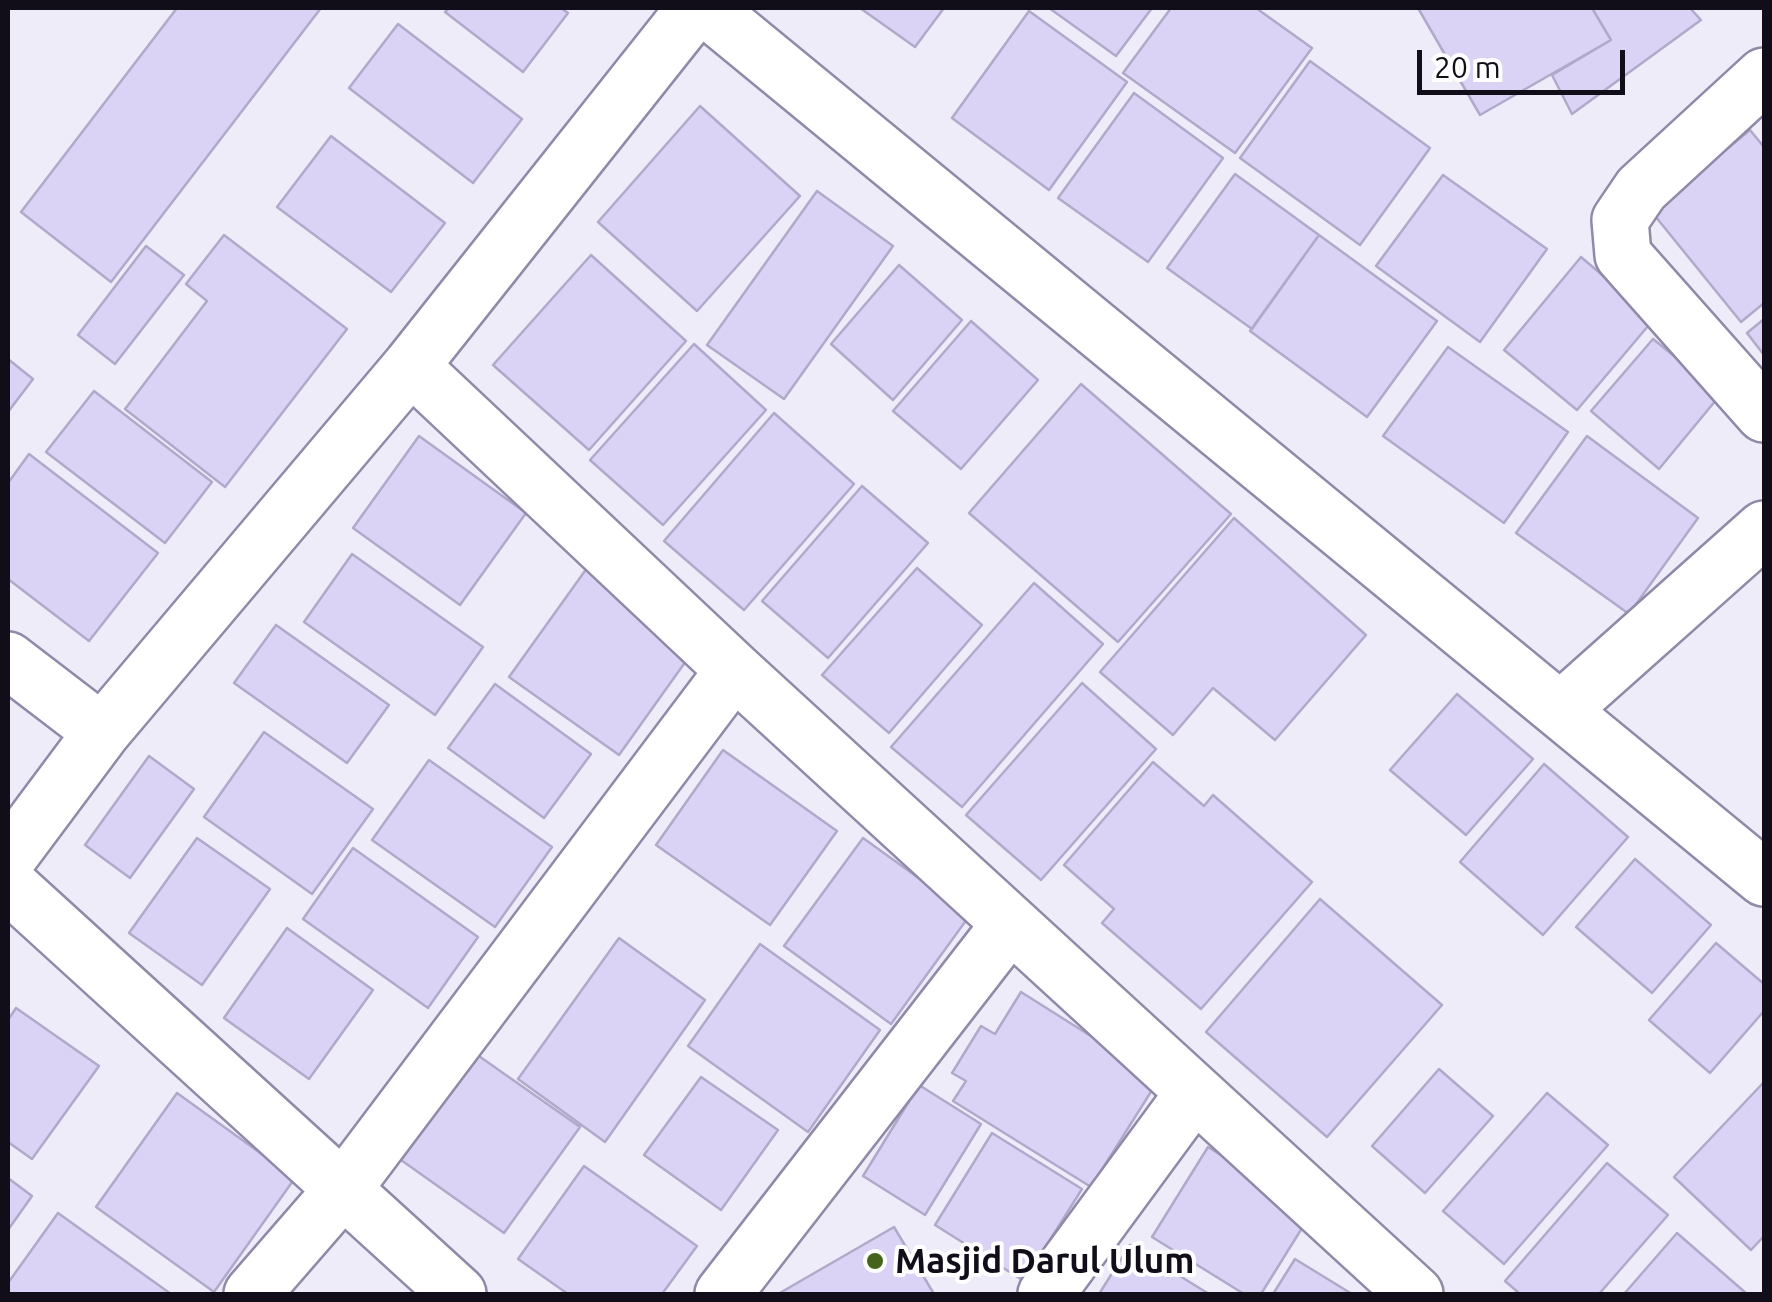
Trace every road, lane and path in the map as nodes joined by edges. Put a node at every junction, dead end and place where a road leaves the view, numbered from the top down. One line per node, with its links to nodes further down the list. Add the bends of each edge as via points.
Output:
1 (695, 8): 4 (street)
2 (706, 8): 9 (street)
3 (1764, 76): 5 (street, via 1641,190 1620,220 1623,255)
4 (410, 366): 8 (street); 10 (street)
5 (1764, 414)
6 (1764, 529): 9 (street)
7 (8, 660): 10 (street)
8 (734, 670): 14 (street); 16 (street)
9 (1562, 709): 12 (street)
10 (102, 732): 11 (street)
11 (8, 858)
12 (1764, 878)
13 (8, 884): 16 (street)
14 (1010, 924): 15 (street); 19 (street)
15 (1193, 1094): 20 (street); 21 (street)
16 (344, 1188): 17 (street); 18 (street)
17 (252, 1294)
18 (458, 1294)
19 (722, 1294)
20 (1046, 1294)
21 (1415, 1294)

